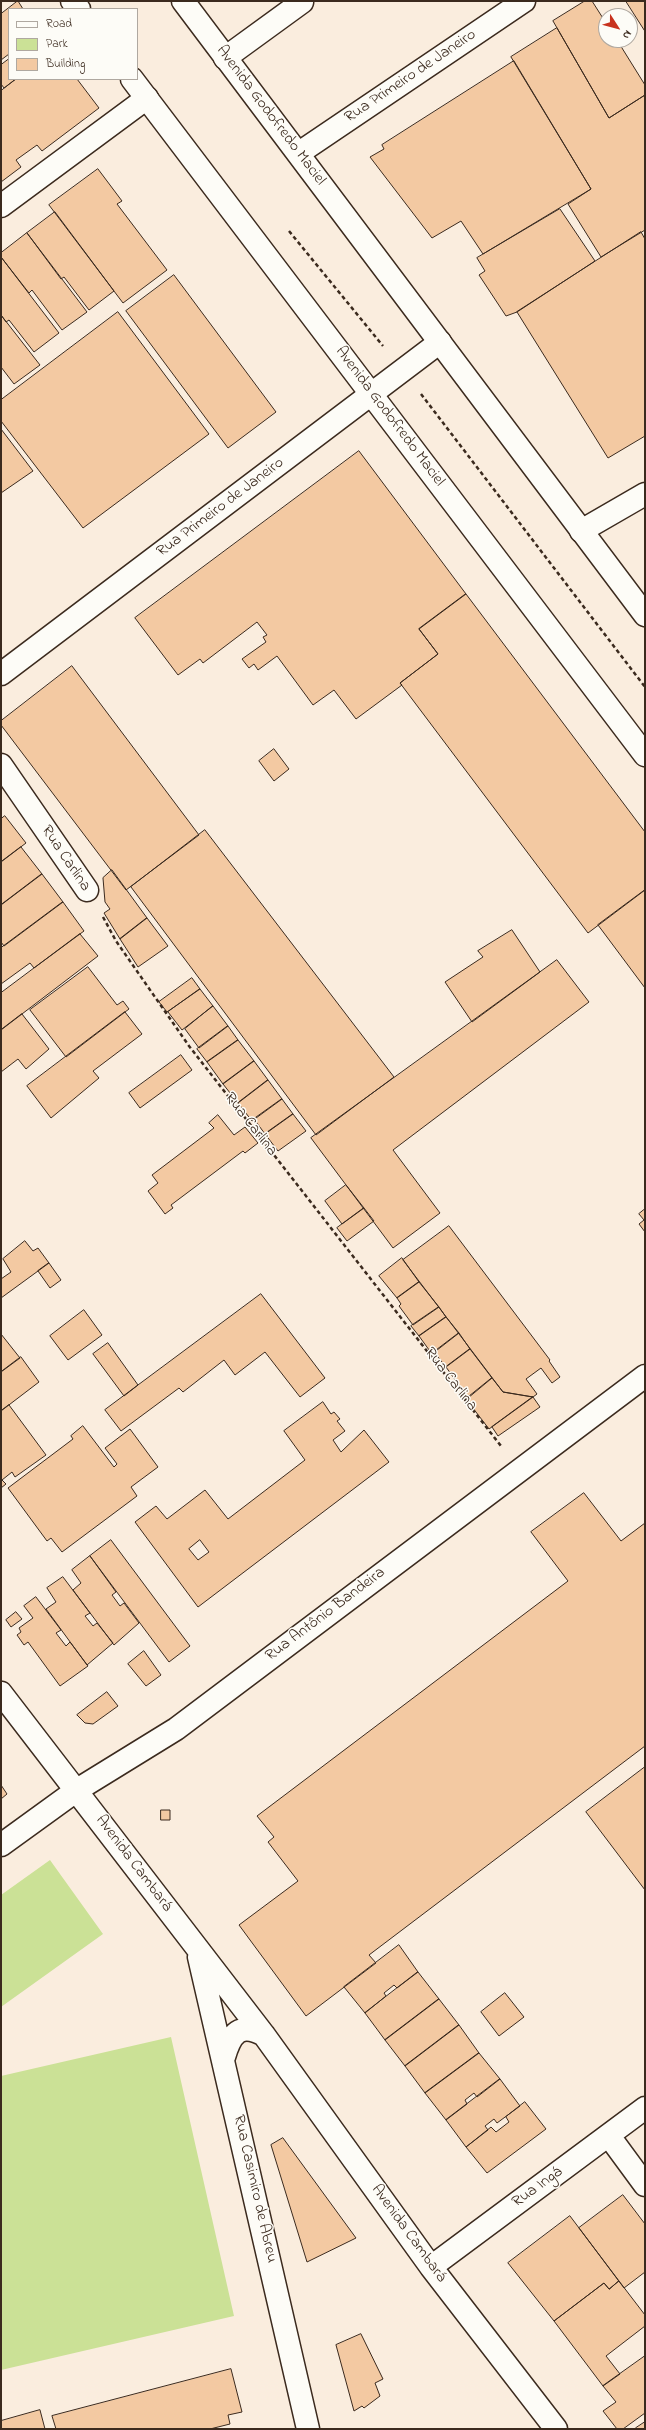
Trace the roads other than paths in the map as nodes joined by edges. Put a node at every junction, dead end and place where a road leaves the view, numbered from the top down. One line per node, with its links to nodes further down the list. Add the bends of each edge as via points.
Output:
1 (183, 1): 4 (street, Avenida Godofredo Maciel)
2 (524, 1): 7 (street, Rua Primeiro de Janeiro)
3 (302, 2): 4 (street)
4 (225, 58): 7 (street, Avenida Godofredo Maciel)
5 (133, 80): 6 (street, Avenida Godofredo Maciel)
6 (147, 98): 8 (street); 10 (street, Avenida Godofredo Maciel)
7 (299, 153): 9 (street, Avenida Godofredo Maciel)
8 (1, 206)
9 (440, 342): 10 (street, Rua Primeiro de Janeiro); 12 (street, Avenida Godofredo Maciel)
10 (372, 394): 14 (street, Rua Primeiro de Janeiro); 15 (street, Avenida Godofredo Maciel)
11 (645, 494): 12 (street)
12 (581, 531): 13 (street, Avenida Godofredo Maciel)
13 (645, 615)
14 (1, 674)
15 (645, 755)
16 (1, 765): 17 (street, Rua Carlina)
17 (87, 890)
18 (645, 1376): 20 (street, Rua Antônio Bandeira, via 176,1729)
19 (1, 1693): 20 (street, Avenida Cambará)
20 (77, 1790): 21 (street, Rua Antônio Bandeira); 22 (street, Avenida Cambará)
21 (1, 1846)
22 (197, 1950): 23 (street, Avenida Cambará); 24 (street, Rua Casimiro de Abreu)
23 (264, 2035): 24 (street, via 251,2028 239,2030 228,2042); 28 (street, Avenida Cambará)
24 (224, 2057): 29 (street, Rua Casimiro de Abreu)
25 (645, 2108): 26 (street, Rua Ingá)
26 (608, 2136): 27 (street); 28 (street, Rua Ingá)
27 (645, 2185)
28 (431, 2267): 30 (street, Avenida Cambará)
29 (308, 2429)
30 (556, 2429)

